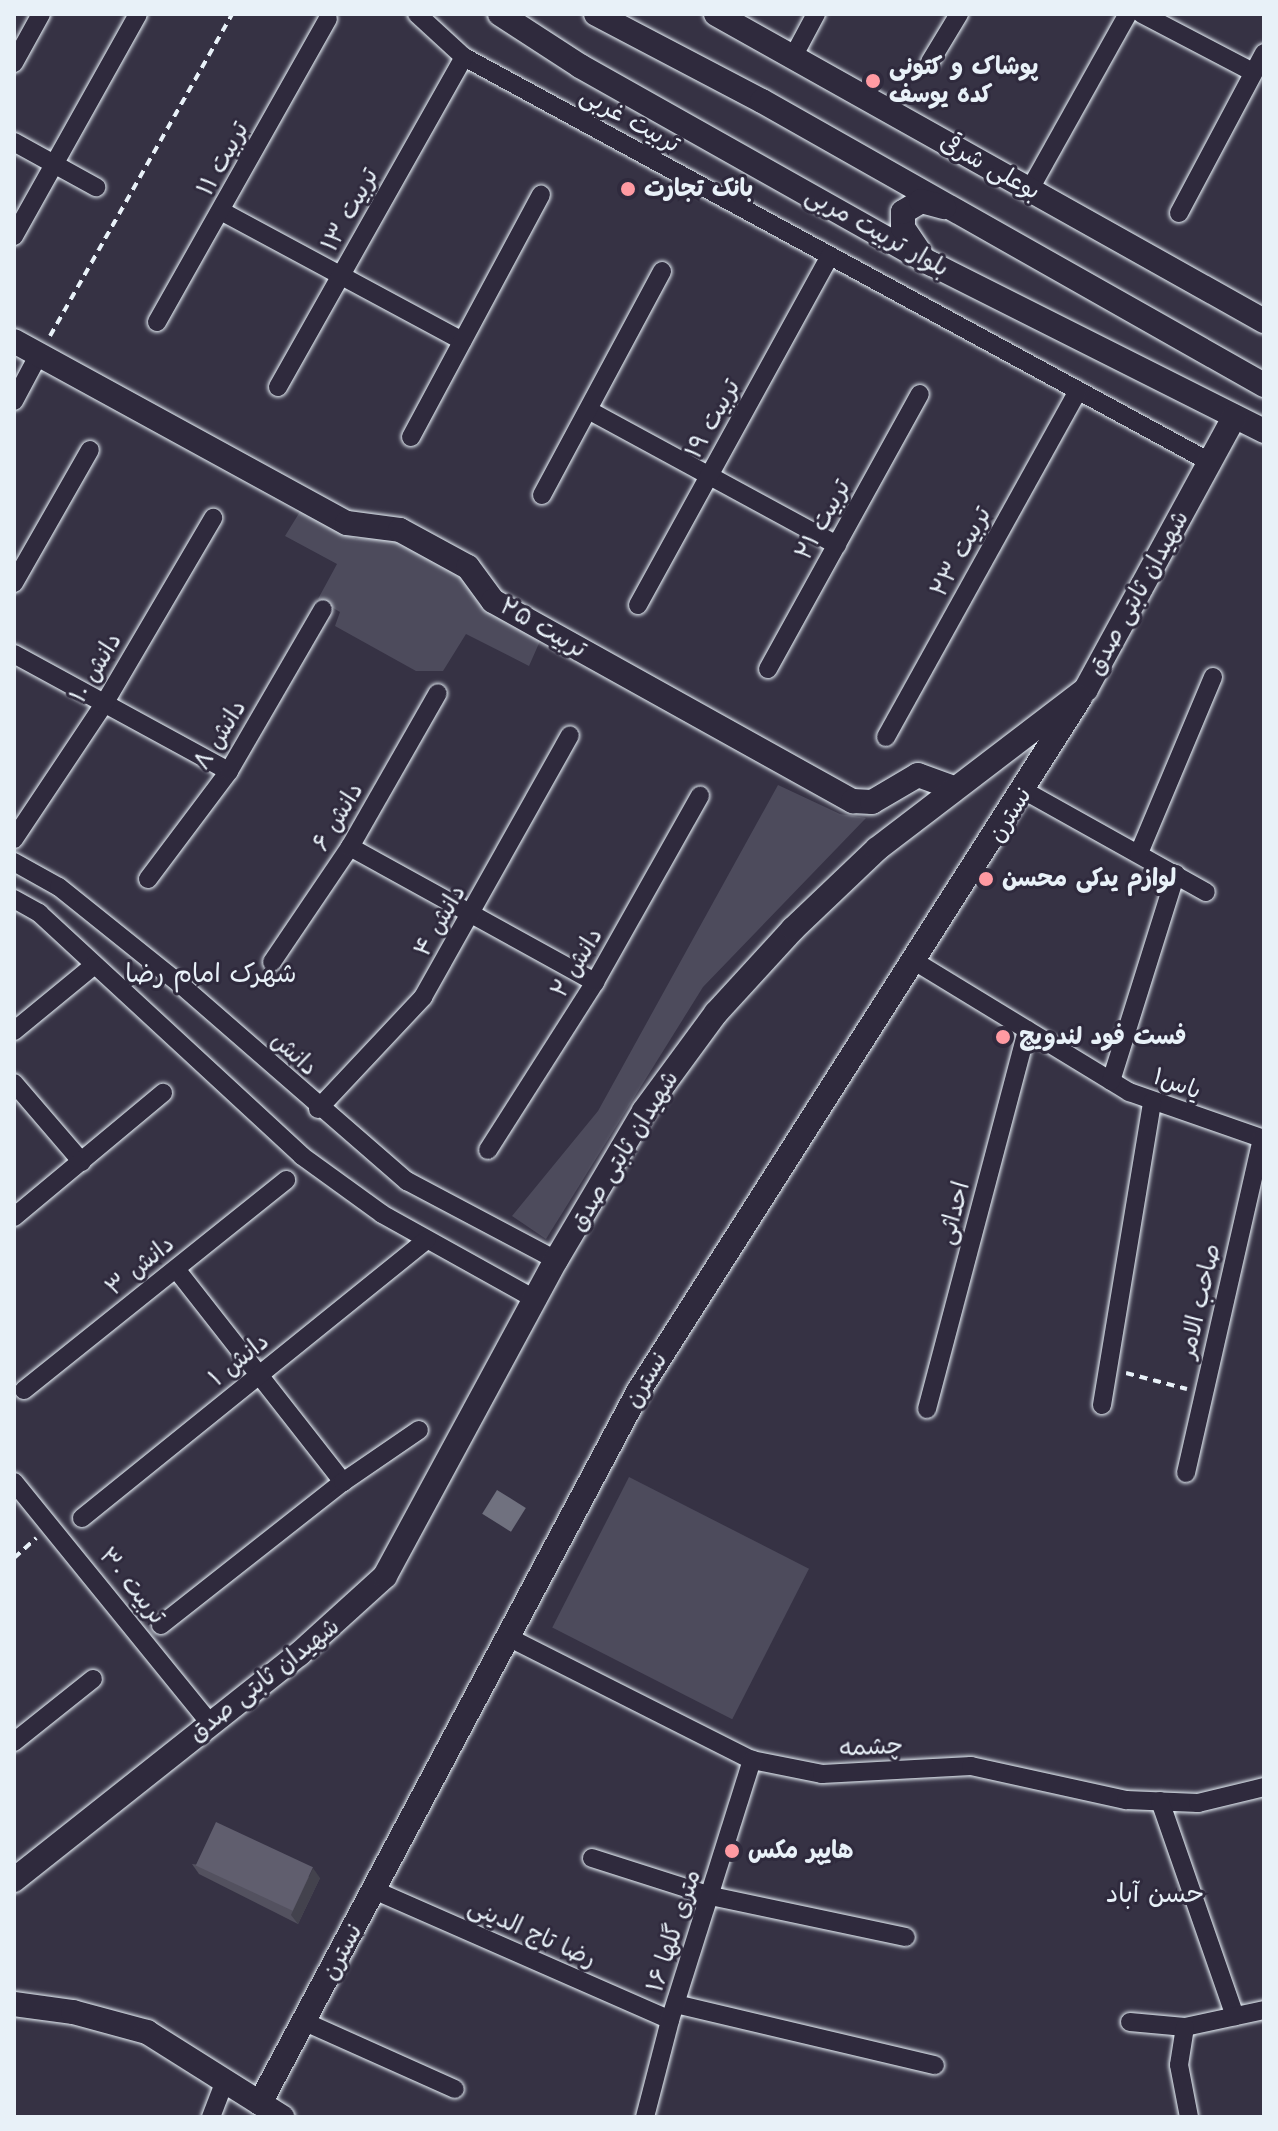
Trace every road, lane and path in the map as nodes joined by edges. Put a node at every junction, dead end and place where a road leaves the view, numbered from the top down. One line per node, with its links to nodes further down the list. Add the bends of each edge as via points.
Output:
1 (41, 14): 17 (street)
2 (138, 14): 20 (street)
3 (232, 14): 36 (path)
4 (417, 14): 14 (street, تربیت غربی)
5 (500, 14): 29 (main road, بلوار تربیت مربی, via 580,66)
6 (596, 14): 25 (main road)
7 (716, 14): 15 (main road, بوعلی شرقی)
8 (816, 14): 15 (street)
9 (959, 14): 16 (street)
10 (1128, 14): 22 (street)
11 (1142, 14): 18 (street)
12 (328, 19): 24 (street, تربیت ۱۱)
13 (1264, 53): 18 (street)
14 (464, 57): 28 (street, تربیت غربی); 31 (street, تربیت ۱۳)
15 (793, 57): 22 (main road, بوعلی شرقی)
16 (930, 62)
17 (14, 63)
18 (1253, 72): 26 (street)
19 (14, 142): 20 (street)
20 (53, 163): 21 (street); 27 (street)
21 (96, 187)
22 (1030, 189): 32 (main road, بوعلی شرقی)
23 (541, 195): 35 (street)
24 (221, 211): 31 (street); 33 (street, تربیت ۱۱)
25 (961, 213): 29 (main road, via 921,201 903,212 907,237); 37 (main road)
26 (1179, 213)
27 (14, 236)
28 (830, 256): 39 (street, تربیت غربی); 48 (street, تربیت ۱۹)
29 (932, 264): 43 (main road, بلوار تربیت مربی)
30 (662, 271): 42 (street)
31 (340, 276): 35 (street); 38 (street, تربیت ۱۳)
32 (1264, 321)
33 (157, 322)
34 (14, 341): 36 (main road, تربیت ۲۵)
35 (462, 341): 45 (street)
36 (39, 354): 41 (street); 64 (main road, تربیت ۲۵, via 347,523 414,537 468,567 493,601 853,801 872,802 918,775)
37 (1264, 385)
38 (278, 387)
39 (1078, 391): 47 (street, تربیت غربی); 62 (street, تربیت ۲۳)
40 (920, 394): 51 (street, تربیت ۲۱)
41 (14, 401)
42 (590, 411): 48 (street); 49 (street)
43 (1234, 417): 44 (main road, بلوار تربیت مربی); 47 (main road, شهیدان ثابتی صدق)
44 (1264, 431)
45 (411, 437)
46 (90, 450): 52 (street)
47 (1210, 462): 58 (main road, شهیدان ثابتی صدق)
48 (709, 476): 51 (street); 53 (street, تربیت ۱۹)
49 (542, 495)
50 (213, 518): 60 (street, دانش ۱۰)
51 (837, 545): 56 (street, تربیت ۲۱)
52 (14, 583)
53 (638, 605)
54 (323, 609): 63 (street, دانش ۸)
55 (14, 654): 60 (street)
56 (768, 669)
57 (1213, 677): 69 (street)
58 (1086, 689): 64 (main road, شهیدان ثابتی صدق); 65 (main road, نسترن)
59 (438, 693): 68 (street, دانش ۶)
60 (104, 704): 63 (street); 67 (street, دانش ۱۰)
61 (570, 735): 77 (street, دانش ۴)
62 (886, 737)
63 (229, 771): 72 (street, دانش ۸)
64 (954, 788): 95 (main road, شهیدان ثابتی صدق, via 877,849 716,1013 644,1111)
65 (1025, 791): 69 (street); 79 (main road, نسترن)
66 (700, 796): 81 (street, دانش ۲)
67 (14, 839)
68 (350, 847): 77 (street); 78 (street, دانش ۶)
69 (1139, 853): 71 (street)
70 (14, 862): 73 (street, دانش)
71 (1176, 874): 74 (street); 84 (street)
72 (148, 879)
73 (59, 887): 76 (street); 88 (street, دانش, via 180,984)
74 (1206, 892)
75 (14, 899): 76 (street)
76 (39, 913): 80 (street)
77 (472, 917): 81 (street); 88 (street, دانش ۴, via 423,997)
78 (272, 962)
79 (916, 962): 82 (street, یاس۱); 112 (main road, نسترن, via 638,1392)
80 (93, 966): 83 (street); 94 (street, via 302,1156)
81 (595, 982): 90 (street, دانش ۲)
82 (1027, 1030): 84 (street, یاس۱); 103 (street, احداثی)
83 (14, 1031)
84 (1111, 1081): 87 (street, یاس۱)
85 (14, 1083): 91 (street)
86 (163, 1093): 91 (street)
87 (1152, 1102): 89 (street, یاس۱); 98 (street)
88 (318, 1109): 95 (street, دانش, via 407,1181)
89 (1263, 1139): 101 (street, صاحب الامر)
90 (488, 1150)
91 (82, 1162): 93 (street)
92 (286, 1180): 96 (street, دانش ۳)
93 (14, 1217)
94 (427, 1240): 97 (street); 99 (street, دانش ۱)
95 (556, 1260): 97 (main road, شهیدان ثابتی صدق)
96 (176, 1269): 99 (street); 100 (street, دانش ۳)
97 (535, 1299): 114 (main road, شهیدان ثابتی صدق, via 385,1576 322,1635)
98 (1108, 1369): 101 (path); 102 (street)
99 (259, 1375): 107 (street); 108 (street, دانش ۱)
100 (24, 1390)
101 (1204, 1394): 105 (street, صاحب الامر)
102 (1102, 1405)
103 (927, 1409)
104 (419, 1430): 107 (street)
105 (1186, 1473)
106 (14, 1482): 109 (street, تربیت ۳۰)
107 (343, 1482): 111 (street)
108 (82, 1518)
109 (51, 1526): 110 (path); 114 (street, تربیت ۳۰)
110 (14, 1558)
111 (161, 1625)
112 (506, 1636): 116 (street, چشمه); 121 (main road, نسترن)
113 (93, 1679): 115 (street)
114 (209, 1722): 120 (main road, شهیدان ثابتی صدق)
115 (14, 1742)
116 (752, 1760): 118 (street, چشمه, via 822,1774 971,1766 1126,1800); 122 (street, ۱۶ متری گلها)
117 (1264, 1787): 118 (street, چشمه, via 1198,1803)
118 (1160, 1801): 127 (street)
119 (592, 1858): 122 (street)
120 (14, 1880)
121 (374, 1890): 126 (street, رضا تاج الدینی); 128 (main road, نسترن)
122 (711, 1896): 123 (street); 126 (street, ۱۶ متری گلها)
123 (906, 1937)
124 (14, 2004): 132 (main road, via 73,2012 147,2032)
125 (1264, 2010): 127 (street)
126 (673, 2012): 131 (street, رضا تاج الدینی); 137 (street, ۱۶ متری گلها)
127 (1235, 2016): 130 (street)
128 (305, 2022): 133 (street); 134 (main road, نسترن)
129 (1130, 2022): 130 (street)
130 (1185, 2027): 138 (street, via 1179,2065)
131 (935, 2065)
132 (225, 2081): 134 (main road); 135 (street)
133 (455, 2089)
134 (260, 2103): 136 (main road)
135 (211, 2117)
136 (282, 2117)
137 (645, 2117)
138 (1189, 2117)

